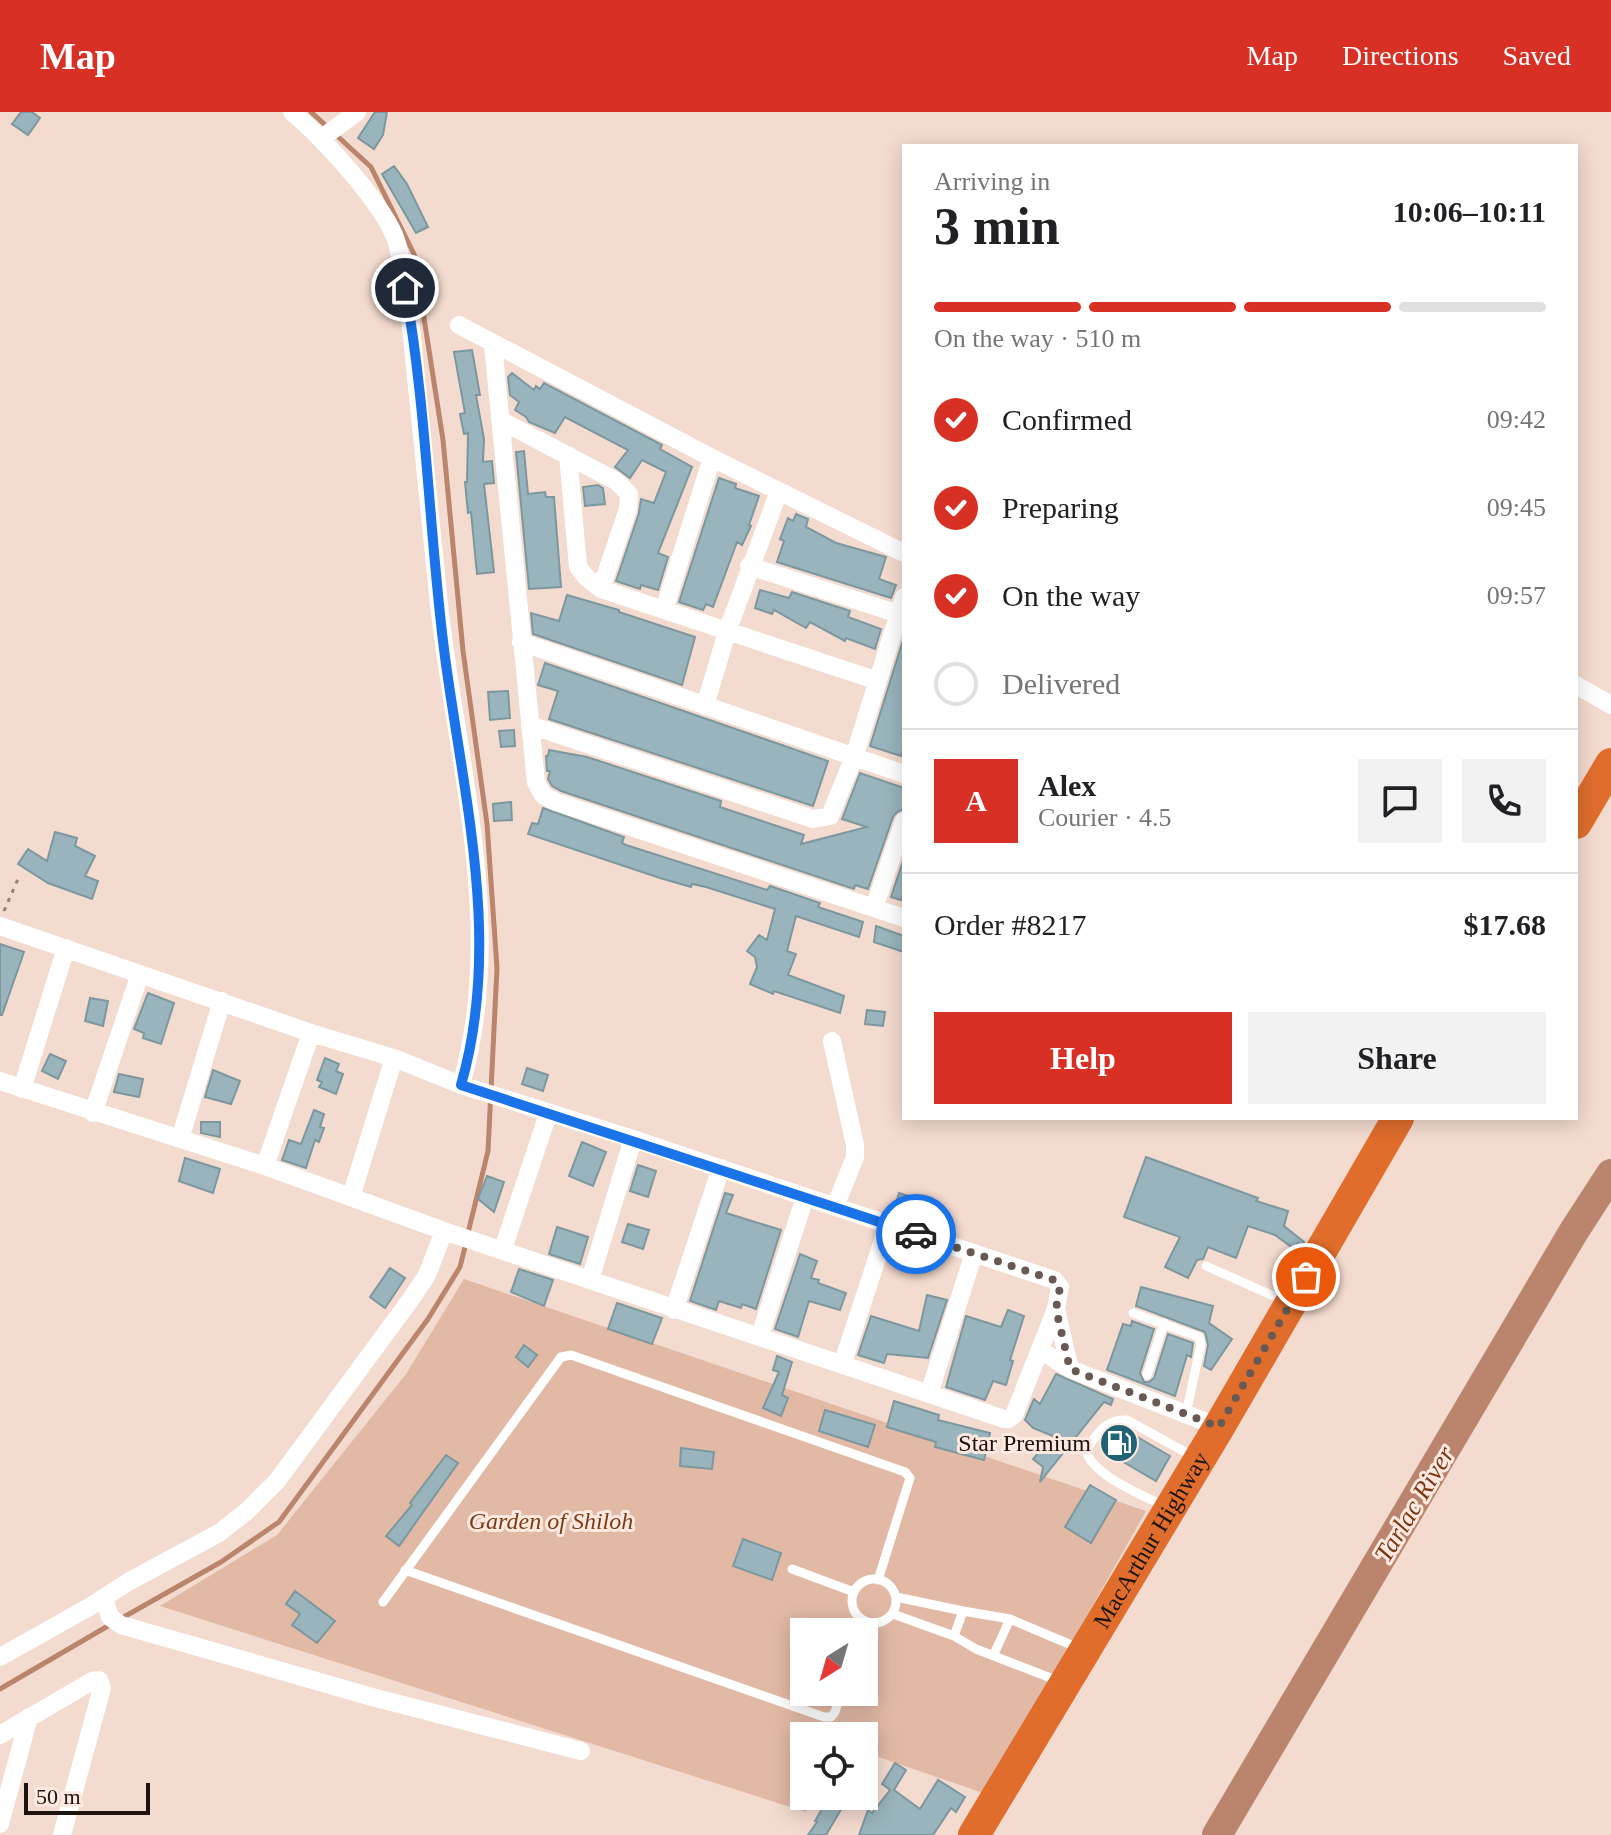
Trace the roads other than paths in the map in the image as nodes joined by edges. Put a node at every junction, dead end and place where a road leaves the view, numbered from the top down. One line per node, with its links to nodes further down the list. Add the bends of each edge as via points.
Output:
1 (292, 112): 3 (street)
2 (357, 112): 3 (street)
3 (322, 138): 37 (street, via 396,240 409,312 480,927 476,1014)
4 (459, 325): 5 (street)
5 (493, 345): 6 (street); 8 (street)
6 (500, 420): 7 (street); 16 (street)
7 (568, 455): 12 (street, via 578,567); 12 (street, via 629,494)
8 (712, 458): 9 (street); 14 (street)
9 (779, 491): 10 (street); 11 (street)
10 (902, 552)
11 (749, 566): 13 (street); 15 (street)
12 (601, 589): 14 (street)
13 (902, 606): 17 (street)
14 (664, 610): 15 (street)
15 (727, 632): 17 (street); 20 (street)
16 (521, 642): 20 (street); 21 (street)
17 (878, 681): 22 (street)
18 (1578, 686): 19 (street)
19 (1611, 705)
20 (705, 706): 22 (street)
21 (530, 725): 22 (street, via 813,819 830,816); 27 (street, via 536,782 543,795 556,802)
22 (854, 757): 24 (street)
23 (1611, 764): 25 (highway)
24 (902, 773)
25 (1578, 820)
26 (902, 827): 27 (street)
27 (874, 908): 28 (street)
28 (902, 917)
29 (0, 926): 30 (street)
30 (66, 948): 31 (street); 38 (street)
31 (140, 974): 32 (street); 39 (street)
32 (222, 1001): 33 (street); 42 (street)
33 (311, 1033): 35 (street); 44 (street)
34 (832, 1041): 48 (street, via 855,1145)
35 (394, 1058): 37 (street); 46 (street)
36 (0, 1081): 38 (street)
37 (461, 1085): 40 (street)
38 (22, 1089): 39 (street)
39 (93, 1113): 42 (street)
40 (548, 1114): 43 (street); 51 (street)
41 (1397, 1120): 55 (highway, MacArthur Highway)
42 (180, 1139): 44 (street)
43 (633, 1139): 45 (street); 54 (street)
44 (265, 1166): 46 (street)
45 (721, 1168): 47 (street); 57 (street)
46 (351, 1197): 50 (street)
47 (805, 1197): 48 (street); 60 (street)
48 (835, 1207): 49 (street)
49 (888, 1225): 52 (street); 62 (street)
50 (444, 1231): 51 (street); 75 (street, via 411,1299 277,1481 219,1533)
51 (503, 1249): 54 (street)
52 (974, 1253): 56 (street, via 1054,1280 1060,1287); 65 (street)
53 (1206, 1266): 55 (lane)
54 (590, 1280): 57 (street)
55 (1290, 1304): 67 (highway, MacArthur Highway)
56 (1056, 1309): 61 (street); 63 (street)
57 (674, 1310): 60 (street)
58 (1133, 1313): 59 (lane)
59 (1164, 1323): 64 (lane); 66 (lane, via 1199,1337 1201,1344)
60 (760, 1336): 62 (street)
61 (1040, 1350): 63 (street); 65 (street, via 1009,1419)
62 (842, 1365): 65 (street)
63 (1070, 1369): 66 (street)
64 (1147, 1375)
65 (929, 1394)
66 (1186, 1414): 67 (street)
67 (1219, 1427): 68 (highway, MacArthur Highway)
68 (1199, 1460): 69 (highway, MacArthur Highway); 69 (lane, via 1116,1419 1101,1428 1086,1450 1095,1468)
69 (1170, 1508): 83 (highway, MacArthur Highway)
70 (792, 1569): 73 (lane)
71 (405, 1570): 72 (lane, via 561,1357 571,1355 905,1472 910,1478); 76 (lane); 87 (lane)
72 (878, 1580): 73 (lane, via 864,1582); 74 (lane)
73 (854, 1592): 79 (lane, via 855,1611)
74 (896, 1597): 77 (lane); 78 (lane)
75 (104, 1598): 85 (street); 92 (street, via 110,1617 121,1625)
76 (383, 1602)
77 (963, 1611): 80 (lane); 82 (lane)
78 (893, 1614): 81 (lane); 82 (lane)
79 (862, 1618)
80 (1010, 1619): 83 (lane); 84 (lane)
81 (878, 1622)
82 (954, 1636): 84 (lane)
83 (1084, 1650): 86 (highway, MacArthur Highway)
84 (994, 1654): 86 (lane)
85 (0, 1657)
86 (1065, 1683): 95 (highway, MacArthur Highway)
87 (790, 1705)
88 (793, 1706): 89 (lane, via 824,1717 831,1717)
89 (837, 1706)
90 (29, 1717): 91 (street); 93 (street); 94 (street, via 99,1680 102,1688)
91 (0, 1735)
92 (581, 1751)
93 (0, 1824)
94 (69, 1833)
95 (974, 1835)

